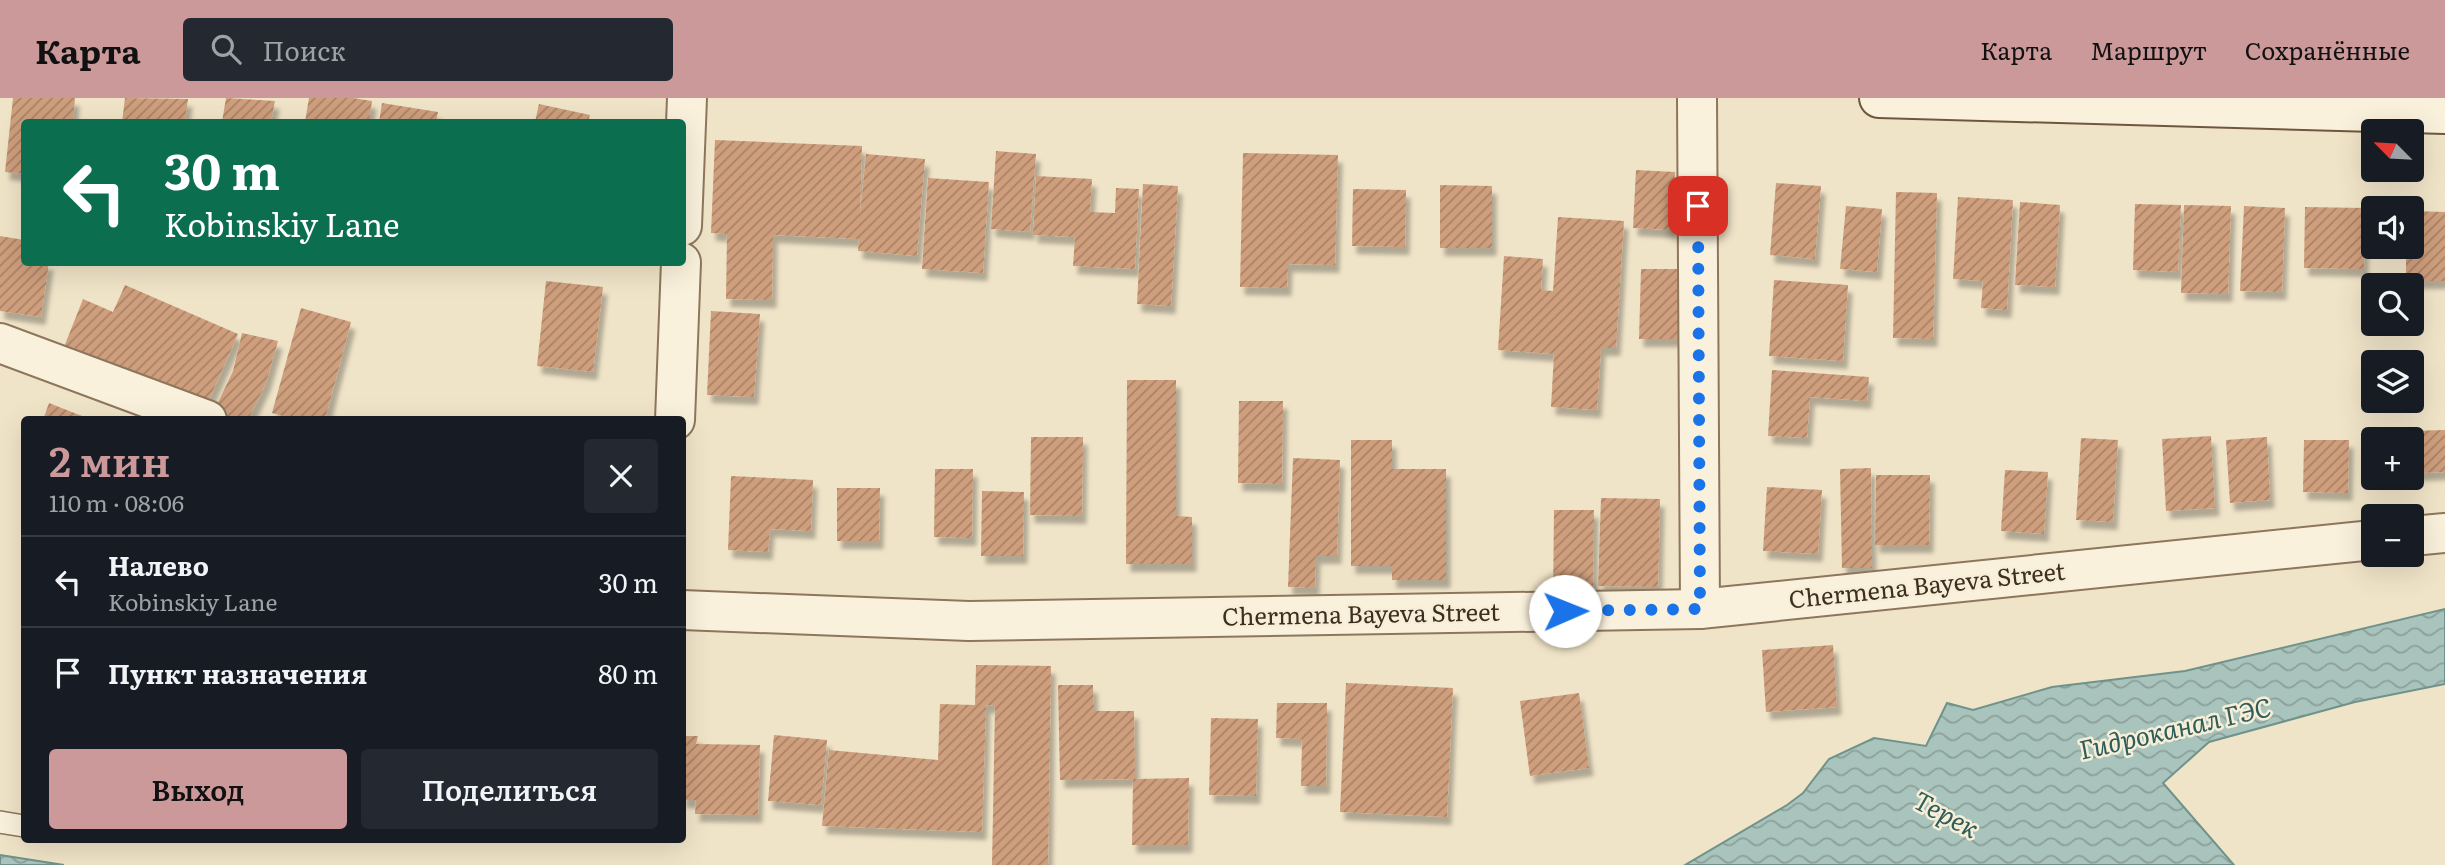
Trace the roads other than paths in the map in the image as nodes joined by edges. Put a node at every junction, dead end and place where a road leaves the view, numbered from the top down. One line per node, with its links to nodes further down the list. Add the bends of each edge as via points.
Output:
1 (687, 98): 5 (street)
2 (1698, 98): 13 (street)
3 (1879, 98): 4 (street)
4 (2445, 114)
5 (686, 124)
6 (681, 266): 9 (street)
7 (0, 343): 8 (street)
8 (196, 416)
9 (676, 416)
10 (2445, 533): 11 (street)
11 (2424, 535)
12 (2361, 541): 13 (street, Chermena Bayeva Street)
13 (1700, 609): 14 (street, Chermena Bayeva Street, via 969,621)
14 (686, 610)
15 (0, 822): 16 (lane)
16 (21, 826)

